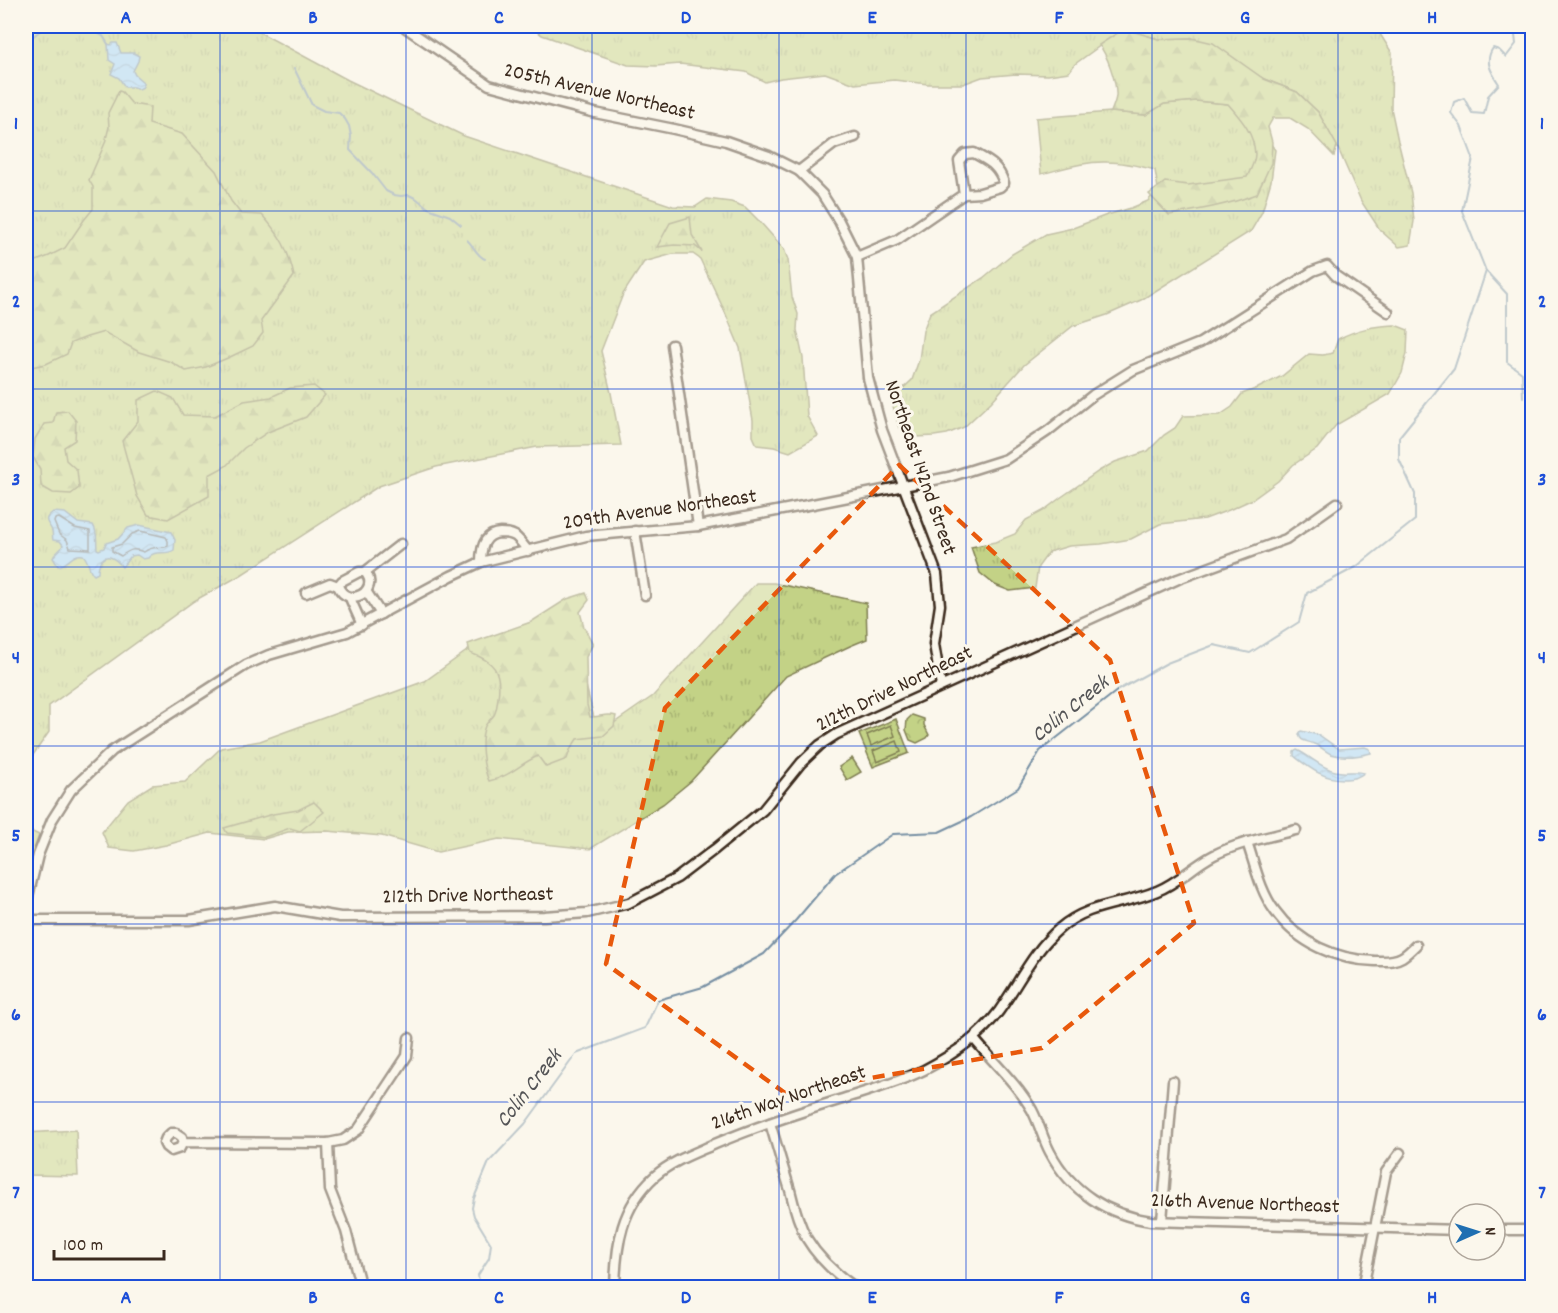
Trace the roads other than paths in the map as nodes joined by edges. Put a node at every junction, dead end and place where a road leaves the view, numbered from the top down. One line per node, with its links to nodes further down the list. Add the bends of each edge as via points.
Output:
1 (403, 26): 3 (street, 205th Avenue Northeast, via 489,85 726,141)
2 (855, 137): 3 (street, via 834,144)
3 (800, 171): 5 (street, Northeast 142nd Street, via 822,194)
4 (964, 194): 4 (street, via 981,193 1004,183 1000,172 974,153 965,154 959,161); 5 (street, via 897,240)
5 (857, 257): 8 (street, Northeast 142nd Street, via 868,378)
6 (1388, 312): 8 (street, 209th Avenue Northeast, via 1327,266 1312,271 1200,343 1133,370 1006,459)
7 (672, 345): 10 (street)
8 (903, 486): 10 (street, 209th Avenue Northeast); 23 (street, Northeast 142nd Street, via 937,574 940,605 934,644)
9 (1337, 503): 23 (street, 212th Drive Northeast, via 1286,539 1178,579)
10 (698, 526): 11 (street, 209th Avenue Northeast)
11 (635, 531): 13 (street, 209th Avenue Northeast, via 586,536); 19 (street)
12 (401, 544): 15 (street)
13 (528, 551): 14 (street, 209th Avenue Northeast); 14 (street, via 517,537 507,532 495,533 486,538)
14 (481, 562): 21 (street, 209th Avenue Northeast)
15 (364, 572): 16 (street); 17 (street, via 370,583)
16 (338, 586): 18 (street, via 330,583); 20 (street, via 340,593)
17 (366, 591): 20 (street); 21 (street)
18 (306, 592)
19 (645, 595)
20 (350, 598): 22 (street)
21 (381, 614): 22 (street, 209th Avenue Northeast)
22 (362, 625): 26 (street, 209th Avenue Northeast, via 246,665 112,751 70,790 52,820 38,855)
23 (941, 686): 27 (street, 212th Drive Northeast, via 820,745 763,810 677,878 629,903 544,916 340,917 275,906 189,920)
24 (1296, 830): 25 (street, 216th Way Northeast)
25 (1247, 842): 28 (street, via 1262,889 1275,911 1299,936 1329,953 1362,961 1390,961 1403,957); 30 (street, 216th Way Northeast, via 1213,855 1161,890 1097,907 1062,926 1043,945 998,1012)
26 (26, 905)
27 (26, 920)
28 (1416, 945)
29 (409, 1038): 34 (street, via 407,1056 358,1130 343,1140)
30 (974, 1039): 32 (street, 216th Way Northeast, via 923,1070); 36 (street, 216th Avenue Northeast, via 1025,1100 1050,1152 1075,1186 1108,1209 1141,1220)
31 (1173, 1081): 36 (street)
32 (770, 1123): 42 (street, 216th Way Northeast, via 702,1149 656,1176 627,1214 617,1245); 43 (street, via 807,1239 831,1268)
33 (183, 1142): 34 (street)
34 (328, 1143): 41 (street, via 330,1190)
35 (1400, 1154): 37 (street, via 1386,1172)
36 (1162, 1221): 37 (street, 216th Avenue Northeast)
37 (1375, 1227): 38 (street, 216th Avenue Northeast); 44 (street)
38 (1447, 1230)
39 (1507, 1230): 40 (street)
40 (1533, 1230)
41 (361, 1287)
42 (615, 1287)
43 (856, 1287)
44 (1363, 1287)

